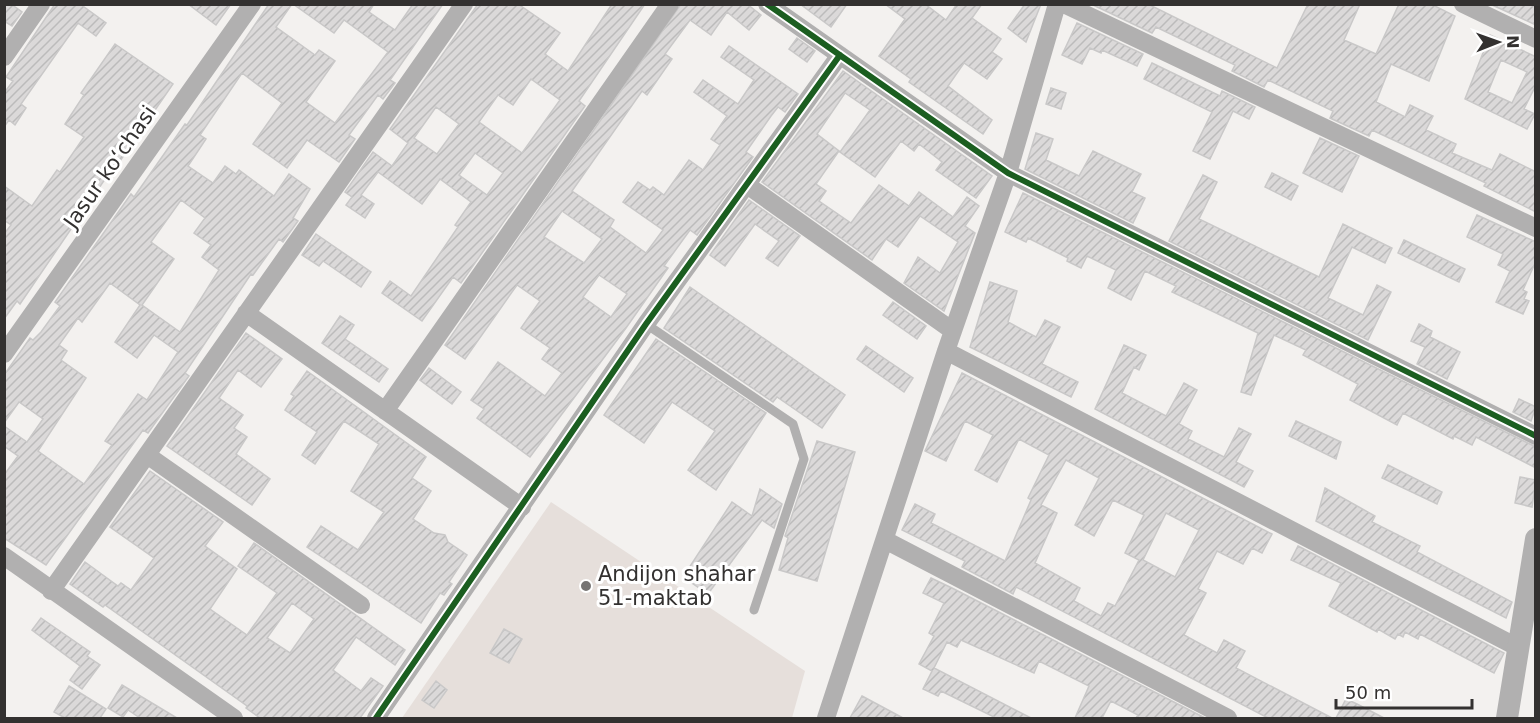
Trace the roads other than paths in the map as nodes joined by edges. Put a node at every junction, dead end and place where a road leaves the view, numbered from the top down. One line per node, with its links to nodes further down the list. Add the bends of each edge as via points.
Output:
1 (41, 4): 11 (street)
2 (252, 4): 19 (street, Jasur koʻchasi)
3 (464, 4): 15 (street)
4 (670, 4): 20 (street)
5 (767, 4): 10 (street)
6 (1057, 4): 12 (street)
7 (1064, 4): 14 (street)
8 (1463, 4): 9 (street)
9 (1536, 39)
10 (840, 55): 12 (street); 13 (street)
11 (4, 57)
12 (1008, 173): 17 (street); 21 (street)
13 (747, 185): 16 (street); 17 (street)
14 (1536, 228)
15 (246, 314): 20 (street); 22 (street)
16 (646, 324): 23 (street); 29 (lane, via 793,424 804,459)
17 (953, 331): 18 (street)
18 (946, 351): 25 (street); 30 (street)
19 (4, 354)
20 (385, 411): 23 (street)
21 (1536, 436)
22 (147, 455): 27 (street); 28 (street)
23 (522, 507): 32 (street)
24 (1536, 539): 30 (street)
25 (885, 540): 33 (street); 34 (street)
26 (4, 556): 27 (street)
27 (51, 591): 31 (street)
28 (361, 605)
29 (754, 610)
30 (1517, 647): 35 (street)
31 (234, 718)
32 (376, 718)
33 (826, 718)
34 (1228, 718)
35 (1506, 718)

